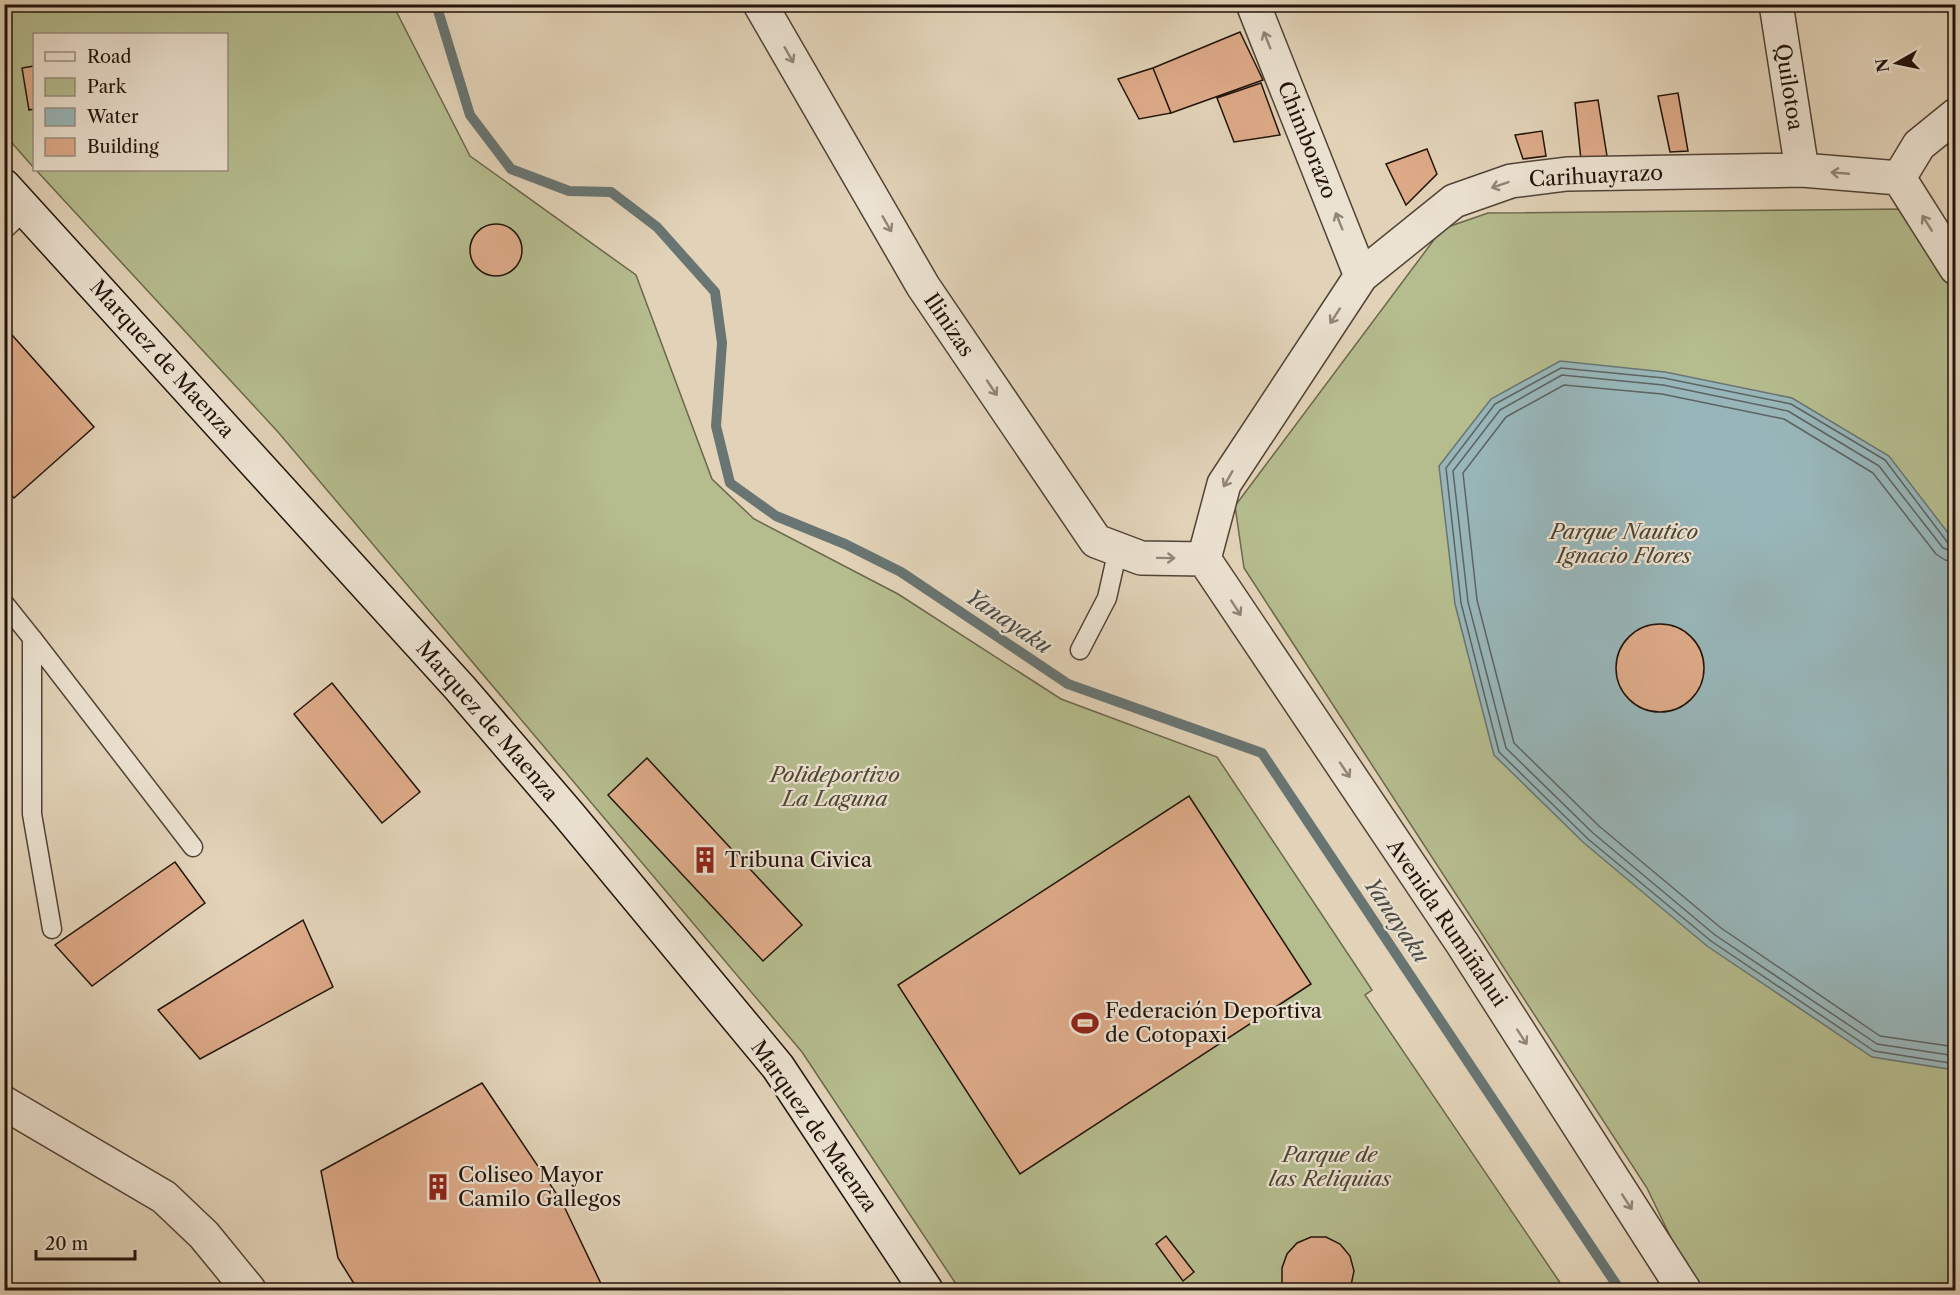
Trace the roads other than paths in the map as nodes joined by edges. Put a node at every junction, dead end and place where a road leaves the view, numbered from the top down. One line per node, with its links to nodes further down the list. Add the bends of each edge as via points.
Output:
1 (760, 4): 11 (street, Ilinizas, one-way to 11, via 923,286 1096,541)
2 (1253, 4): 10 (street, Chimborazo, one-way to 2)
3 (1776, 4): 5 (street, Quilotoa)
4 (1956, 115): 6 (street, via 1919,145)
5 (1803, 170): 6 (street, Carihuayrazo, one-way to 5); 10 (street, Carihuayrazo, one-way to 10, via 1567,174 1511,181 1454,201)
6 (1899, 178): 9 (street, one-way to 6)
7 (4, 186): 8 (street, Marquez de Maenza)
8 (15, 220): 20 (street, Marquez de Maenza, via 460,687 577,824 778,1067)
9 (1956, 268)
10 (1361, 276): 12 (street, Carihuayrazo, one-way to 12, via 1224,484)
11 (1118, 549): 12 (street, Ilinizas, one-way to 12, via 1141,558); 15 (lane, via 1107,598)
12 (1204, 559): 21 (street, Avenida Rumiñahui, one-way to 21, via 1462,943)
13 (4, 603): 14 (lane)
14 (32, 638): 16 (lane); 17 (lane, via 32,814)
15 (1080, 650)
16 (193, 847)
17 (52, 929)
18 (4, 1103): 19 (street, via 164,1197 204,1235)
19 (249, 1290)
20 (926, 1290)
21 (1684, 1290)

